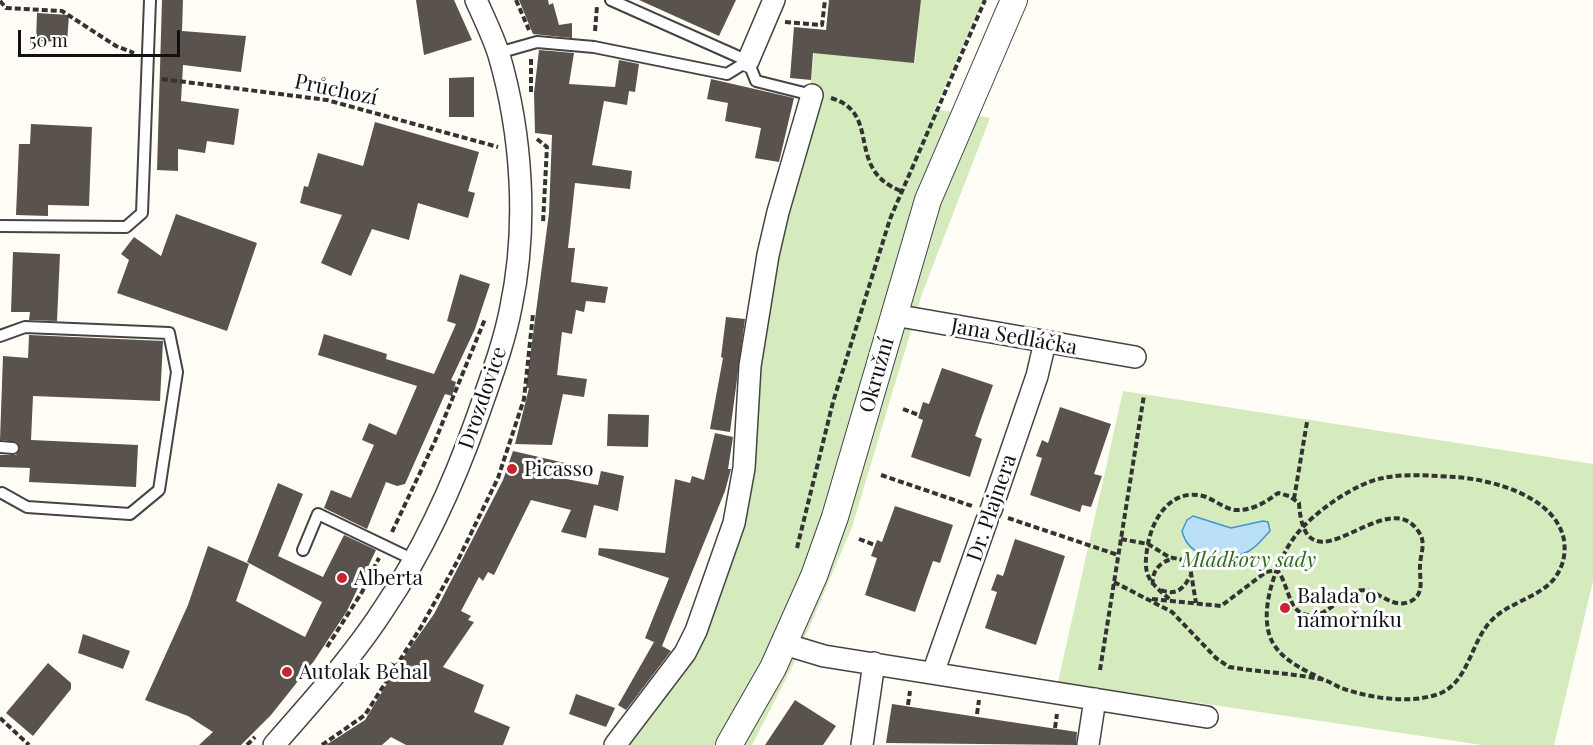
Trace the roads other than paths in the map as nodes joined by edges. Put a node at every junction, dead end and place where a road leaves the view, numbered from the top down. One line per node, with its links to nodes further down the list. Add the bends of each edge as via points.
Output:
1 (150, 0): 9 (lane, via 142,213 126,227)
2 (476, 0): 6 (street, Drozdovice)
3 (611, 0): 7 (lane)
4 (1014, 0): 10 (street, Okružní, via 928,200)
5 (774, 5): 7 (street)
6 (498, 52): 7 (lane, via 537,42 594,47 727,74); 18 (street, Drozdovice, via 509,95 505,151 519,248 508,317 448,495)
7 (748, 61): 8 (lane, via 756,81)
8 (812, 96): 25 (street, via 768,255 752,354 744,468 734,523 685,653)
9 (0, 226)
10 (894, 315): 12 (street, Jana Sedláčka); 19 (street, Okružní, via 835,518)
11 (0, 336): 16 (lane, via 25,327 169,333 177,372 159,490 130,514 27,507)
12 (1045, 342): 13 (street, Jana Sedláčka); 21 (street, Dr. Plajnera, via 1037,376)
13 (1135, 357)
14 (0, 447): 15 (lane)
15 (13, 448)
16 (2, 493)
17 (303, 550): 18 (lane, via 318,514)
18 (414, 560): 24 (street, Drozdovice, via 368,633)
19 (784, 645): 20 (street, via 807,653); 26 (street, Okružní)
20 (874, 663): 21 (street); 27 (street)
21 (933, 673): 22 (street)
22 (1095, 699): 23 (street); 28 (street)
23 (1208, 717)
24 (269, 736)
25 (615, 745)
26 (729, 745)
27 (861, 745)
28 (1088, 745)

